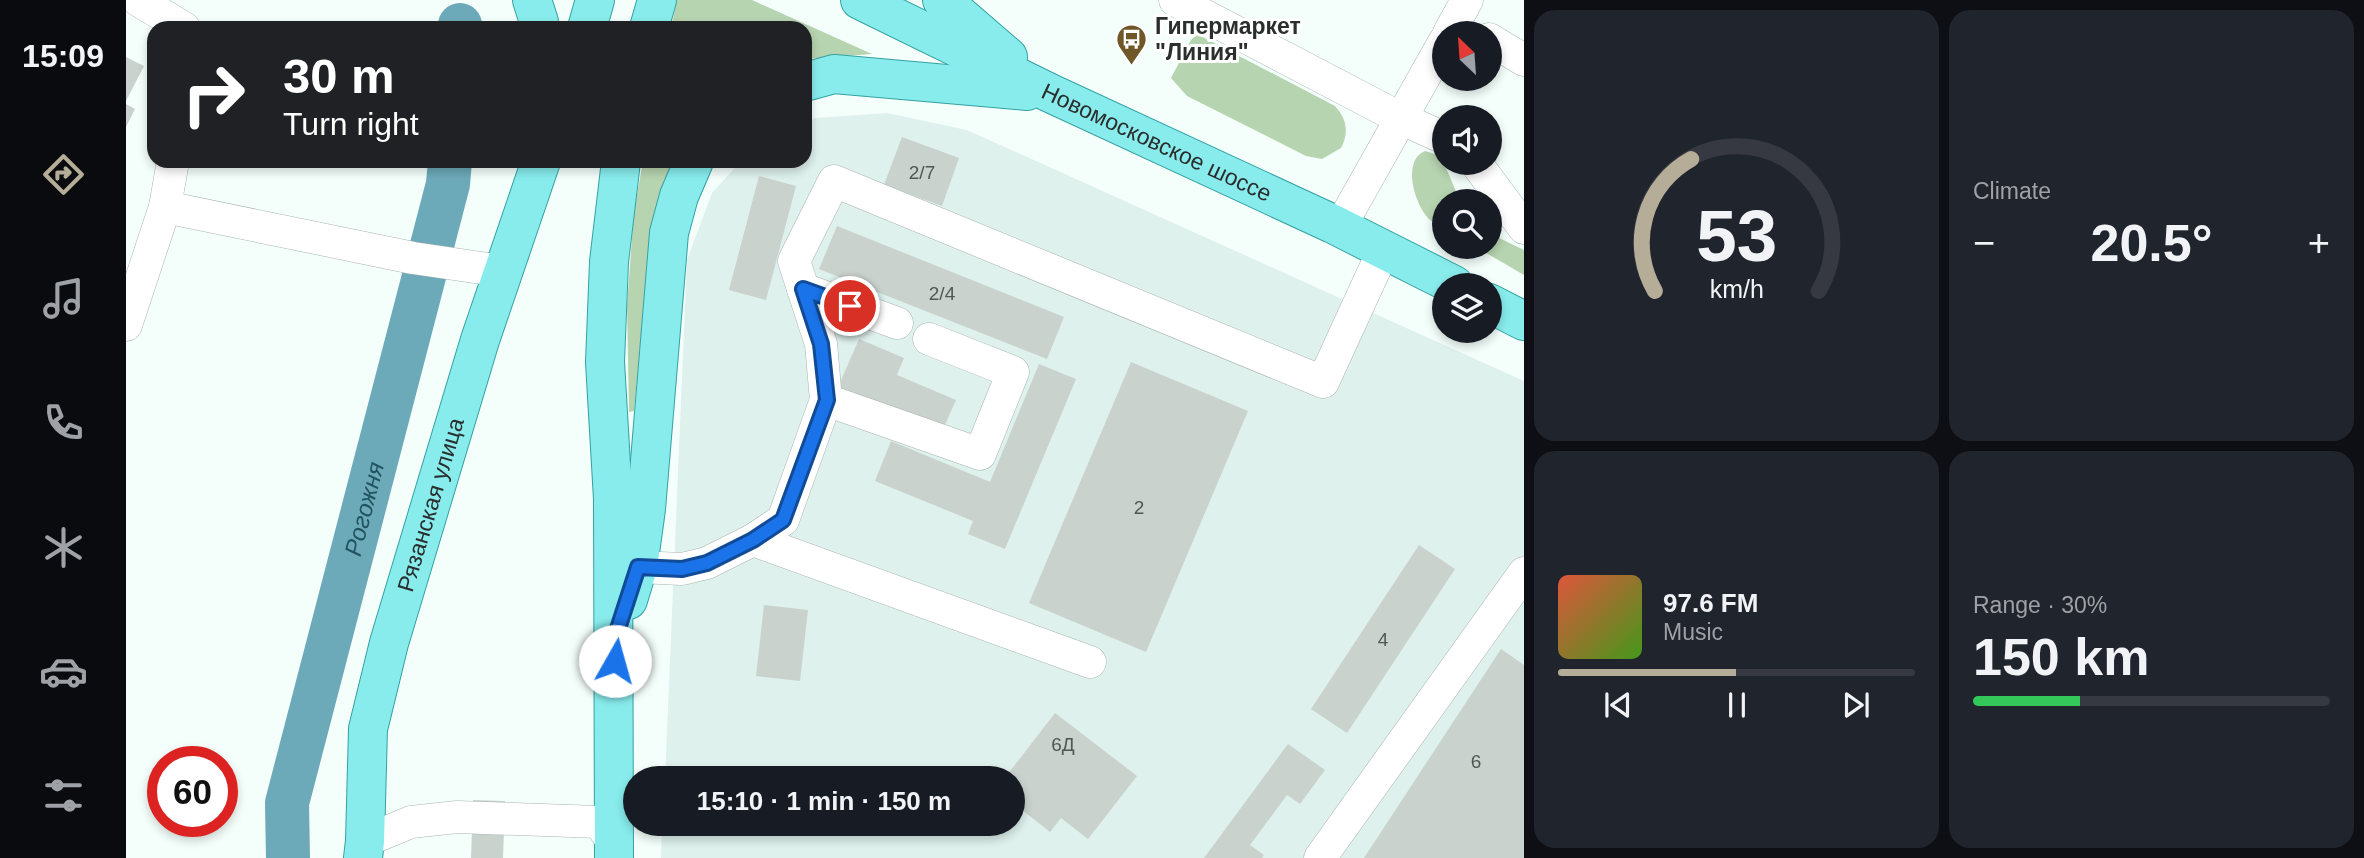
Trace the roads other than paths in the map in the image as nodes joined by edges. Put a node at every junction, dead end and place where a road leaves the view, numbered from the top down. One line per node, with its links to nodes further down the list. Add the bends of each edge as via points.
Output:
1 (137, 0): 8 (street); 9 (street)
2 (532, 0): 10 (main road)
3 (595, 0): 11 (main road)
4 (657, 0): 12 (main road)
5 (860, 0): 17 (main road, Новомосковское шоссе)
6 (942, 0): 17 (main road)
7 (1175, 0): 18 (street)
8 (126, 2)
9 (172, 21)
10 (539, 21)
11 (589, 21)
12 (651, 21)
13 (1502, 47): 14 (street)
14 (1524, 60)
15 (1432, 68): 18 (street)
16 (812, 80): 17 (main road, via 834,74)
17 (1050, 93): 27 (main road, Новомосковское шоссе)
18 (1400, 118): 19 (street); 27 (street)
19 (1432, 133)
20 (172, 168): 26 (street)
21 (511, 168): 30 (main road)
22 (539, 168): 38 (main road, Рязанская улица)
23 (620, 168): 43 (main road, via 609,262 605,362)
24 (691, 168): 41 (main road, via 669,233)
25 (1485, 175): 28 (street)
26 (165, 207): 30 (street); 36 (street)
27 (1340, 227): 29 (main road, Новомосковское шоссе)
28 (1524, 228)
29 (1384, 249): 31 (main road, Новомосковское шоссе); 32 (street, via 1323,382 834,181 794,261)
30 (488, 269): 38 (main road)
31 (1432, 274)
32 (803, 289): 35 (street); 39 (street, via 821,344)
33 (1502, 310): 34 (main road)
34 (1524, 321)
35 (897, 323)
36 (126, 324)
37 (929, 339): 39 (street, via 1013,372 979,454)
38 (480, 340): 45 (main road, Рязанская улица, via 389,643 368,729)
39 (827, 400): 40 (street, via 783,520)
40 (753, 540): 41 (street, via 707,563 682,569); 44 (street)
41 (638, 567): 43 (main road)
42 (1524, 573): 47 (street)
43 (615, 638): 46 (main road)
44 (1090, 662)
45 (365, 852): 46 (street, via 411,822 457,817 599,822)
46 (614, 852)
47 (1320, 858)

